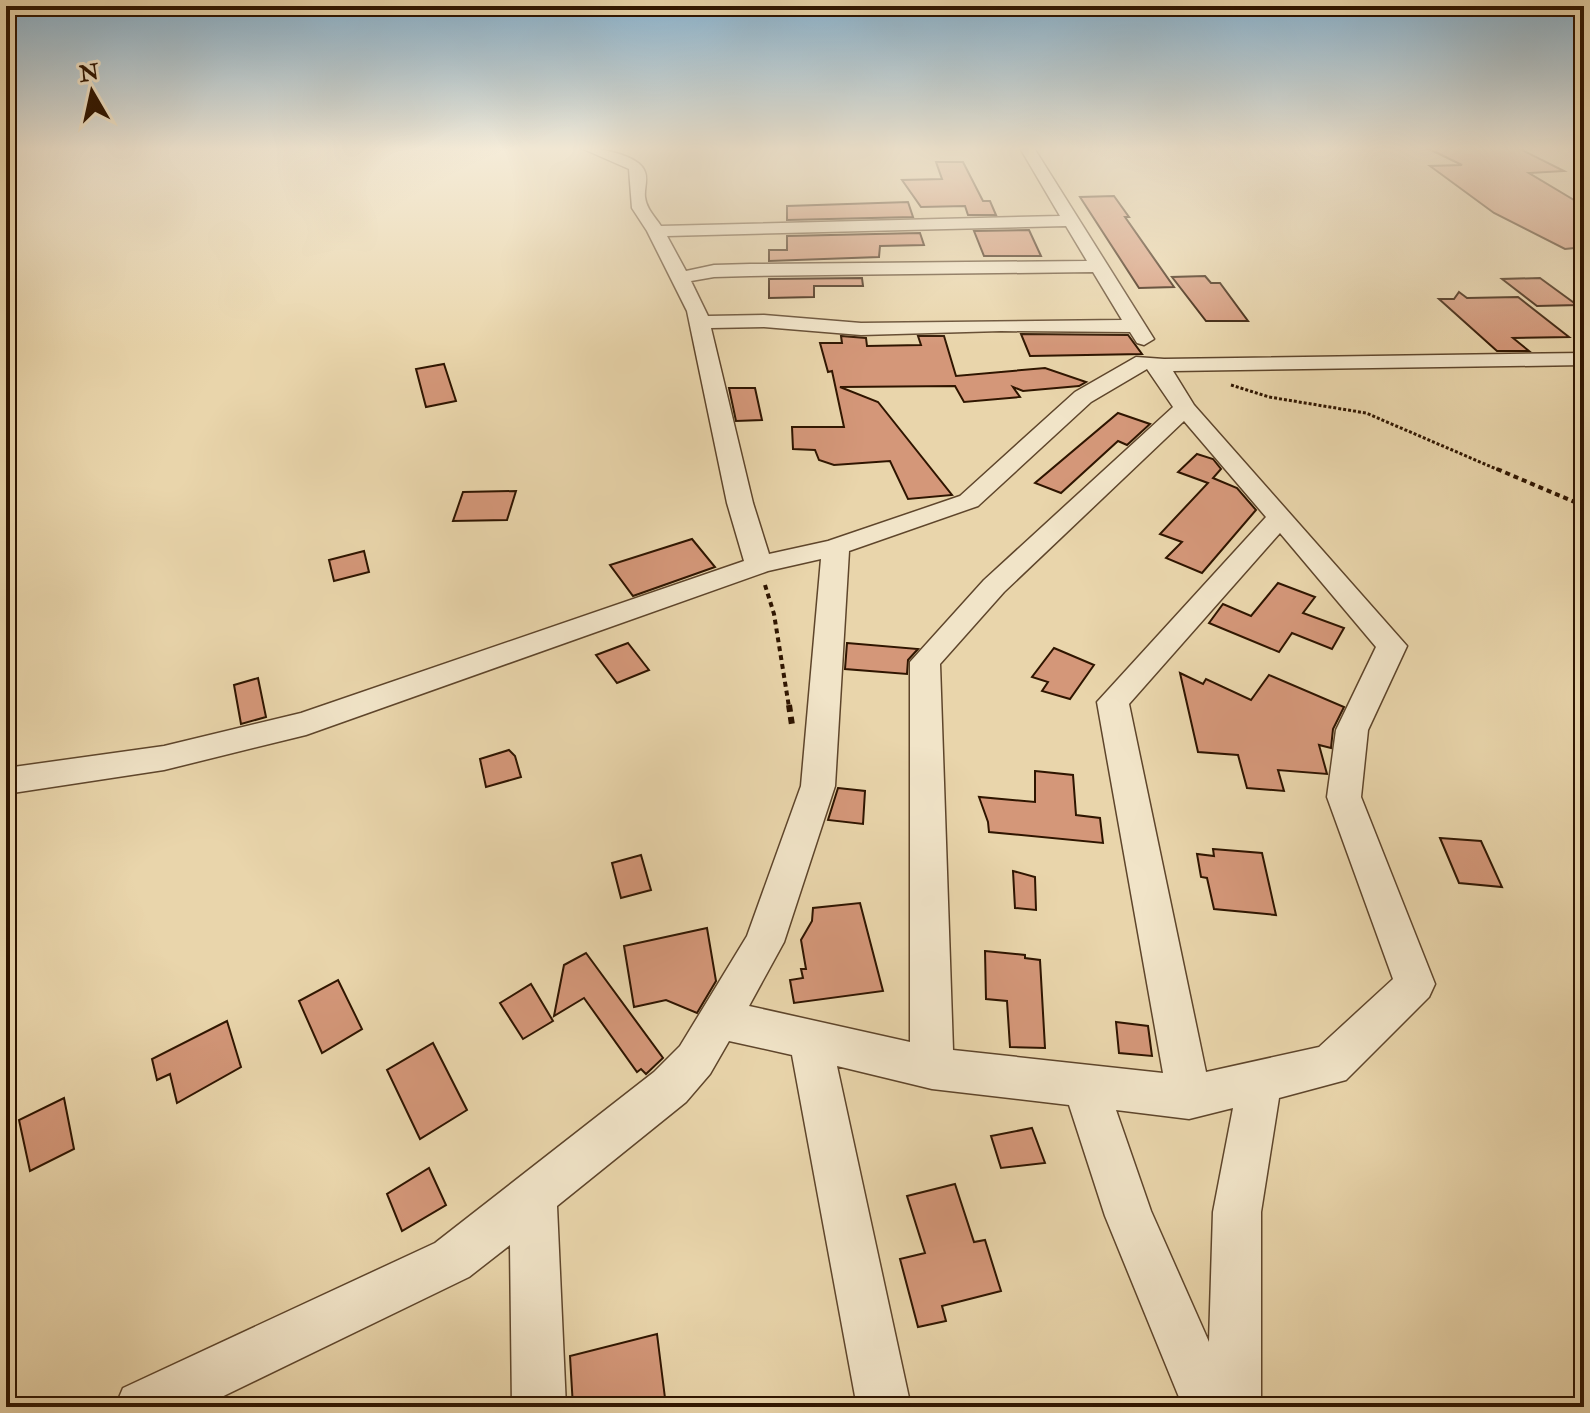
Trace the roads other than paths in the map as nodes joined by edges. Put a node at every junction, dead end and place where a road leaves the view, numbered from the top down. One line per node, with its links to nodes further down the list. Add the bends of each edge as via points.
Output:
1 (644, 214): 4 (street)
2 (1068, 214): 3 (street)
3 (1072, 221): 4 (street); 5 (street)
4 (656, 231): 6 (street)
5 (1100, 266): 6 (street, via 714,271); 8 (street)
6 (680, 278): 7 (street)
7 (699, 322): 8 (street, via 861,329); 14 (street)
8 (1136, 326): 10 (street)
9 (1584, 359): 10 (street)
10 (1149, 362): 11 (street, via 1167,378); 13 (street, via 1083,397 969,501)
11 (1185, 408): 12 (street); 18 (street, via 994,586 925,662)
12 (1280, 517): 19 (street, via 1392,646 1352,730 1344,797 1415,984 1331,1065); 21 (street, via 1113,702)
13 (836, 547): 14 (street); 16 (street, via 818,786 764,942)
14 (759, 565): 15 (street, via 306,723 164,758)
15 (6, 781)
16 (719, 1019): 17 (street); 22 (street, via 695,1060 670,1087)
17 (810, 1040): 18 (street); 25 (street)
18 (932, 1068): 20 (street)
19 (1260, 1081): 21 (street); 27 (street, via 1237,1212)
20 (1085, 1085): 21 (street); 26 (street, via 1129,1216)
21 (1189, 1097)
22 (533, 1196): 23 (street, via 452,1260); 24 (street)
23 (142, 1407)
24 (539, 1407)
25 (884, 1407)
26 (1210, 1407)
27 (1234, 1407)

